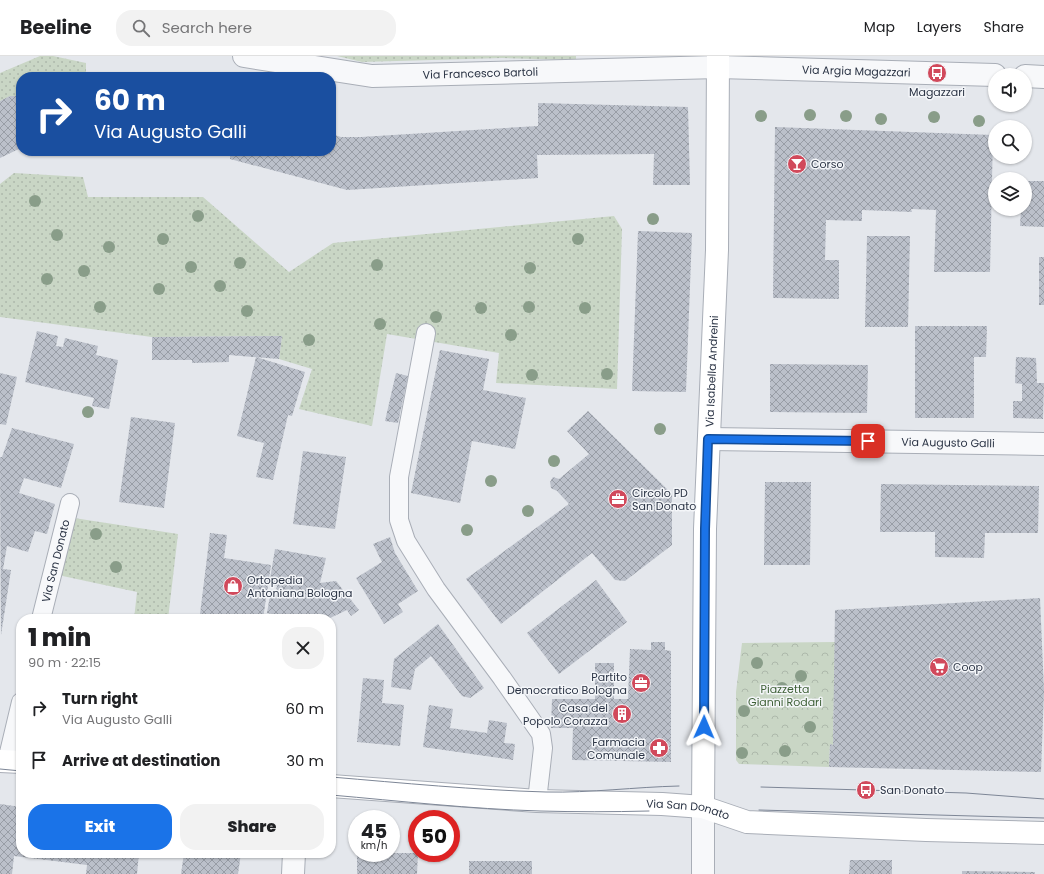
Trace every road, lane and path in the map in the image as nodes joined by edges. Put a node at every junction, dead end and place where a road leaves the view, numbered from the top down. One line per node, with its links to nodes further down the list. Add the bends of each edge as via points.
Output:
1 (244, 56): 2 (street, Via Francesco Bartoli, via 372,76)
2 (718, 62): 3 (street, Via Argia Magazzari); 7 (main road, Via Isabella Andreini, via 717,250)
3 (988, 75)
4 (1032, 76): 5 (street)
5 (1044, 77)
6 (426, 333): 14 (lane, via 399,477 399,520 406,541 436,589 541,734 543,748)
7 (708, 439): 8 (street, Via Augusto Galli); 15 (main road, Via Isabella Andreini)
8 (1044, 444)
9 (70, 503): 10 (lane, Via San Donato)
10 (43, 614)
11 (16, 727): 12 (lane)
12 (9, 762)
13 (336, 786): 14 (main road, Via San Donato)
14 (537, 801): 15 (main road, Via San Donato)
15 (703, 807): 16 (main road, Via San Donato, via 747,822); 19 (street)
16 (1044, 832)
17 (294, 858): 18 (street)
18 (293, 874)
19 (703, 874)

